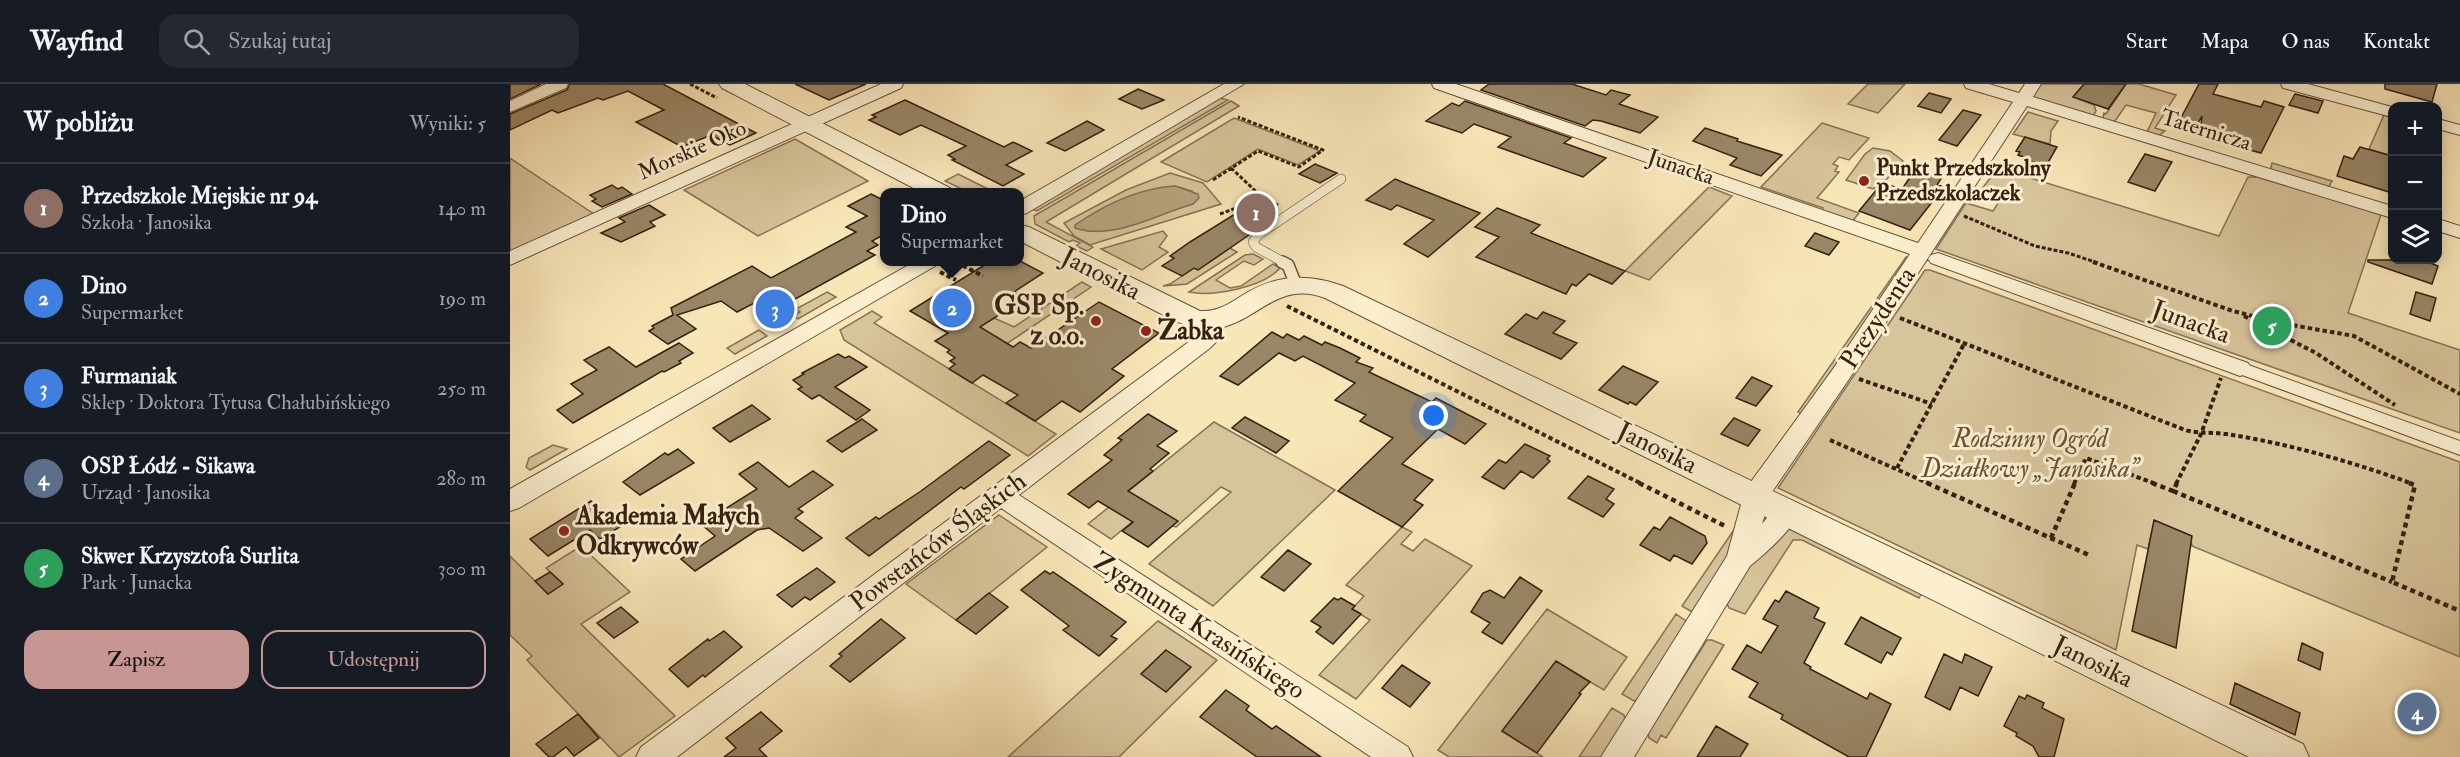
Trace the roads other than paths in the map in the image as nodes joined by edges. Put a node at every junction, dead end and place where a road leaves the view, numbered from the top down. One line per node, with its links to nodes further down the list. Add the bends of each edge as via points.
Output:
1 (560, 84): 9 (street)
2 (729, 84): 11 (street)
3 (895, 84): 11 (street, Morskie Oko)
4 (1236, 84): 16 (street)
5 (1440, 84): 21 (street, Junacka)
6 (1972, 84): 8 (street, Taternicza)
7 (2289, 84): 10 (street)
8 (2028, 92): 17 (street, Taternicza); 21 (street, Prezydenta, via 1949,210)
9 (510, 107)
10 (2388, 111)
11 (807, 124): 15 (street); 22 (street, Morskie Oko)
12 (2442, 125): 13 (street)
13 (2460, 130)
14 (1341, 179): 24 (lane, via 1258,235 1254,242 1256,247 1288,265 1293,273)
15 (934, 188)
16 (1024, 207)
17 (2388, 211)
18 (2442, 226): 19 (street)
19 (2460, 232)
20 (1024, 234): 25 (street, Janosika, via 1185,315 1202,321)
21 (1926, 253): 26 (street, Junacka); 29 (street, Prezydenta)
22 (510, 259)
23 (933, 266): 30 (street)
24 (1291, 295): 25 (street, Janosika, via 1270,291 1240,311); 29 (street, Janosika, via 1320,287 1334,292)
25 (1217, 320): 28 (street, Powstańców Śląskich, via 1202,343)
26 (2233, 365): 27 (street, Junacka)
27 (2460, 448)
28 (1000, 495): 33 (street, Powstańców Śląskich); 34 (street, Zygmunta Krasińskiego)
29 (1756, 497): 31 (street, Janosika); 32 (street, Prezydenta)
30 (510, 501)
31 (1787, 512): 32 (street, Prezydenta, via 1765,538); 36 (street, Janosika)
32 (1740, 558): 35 (street, Prezydenta)
33 (652, 757)
34 (1397, 757)
35 (1617, 757)
36 (2289, 757)

